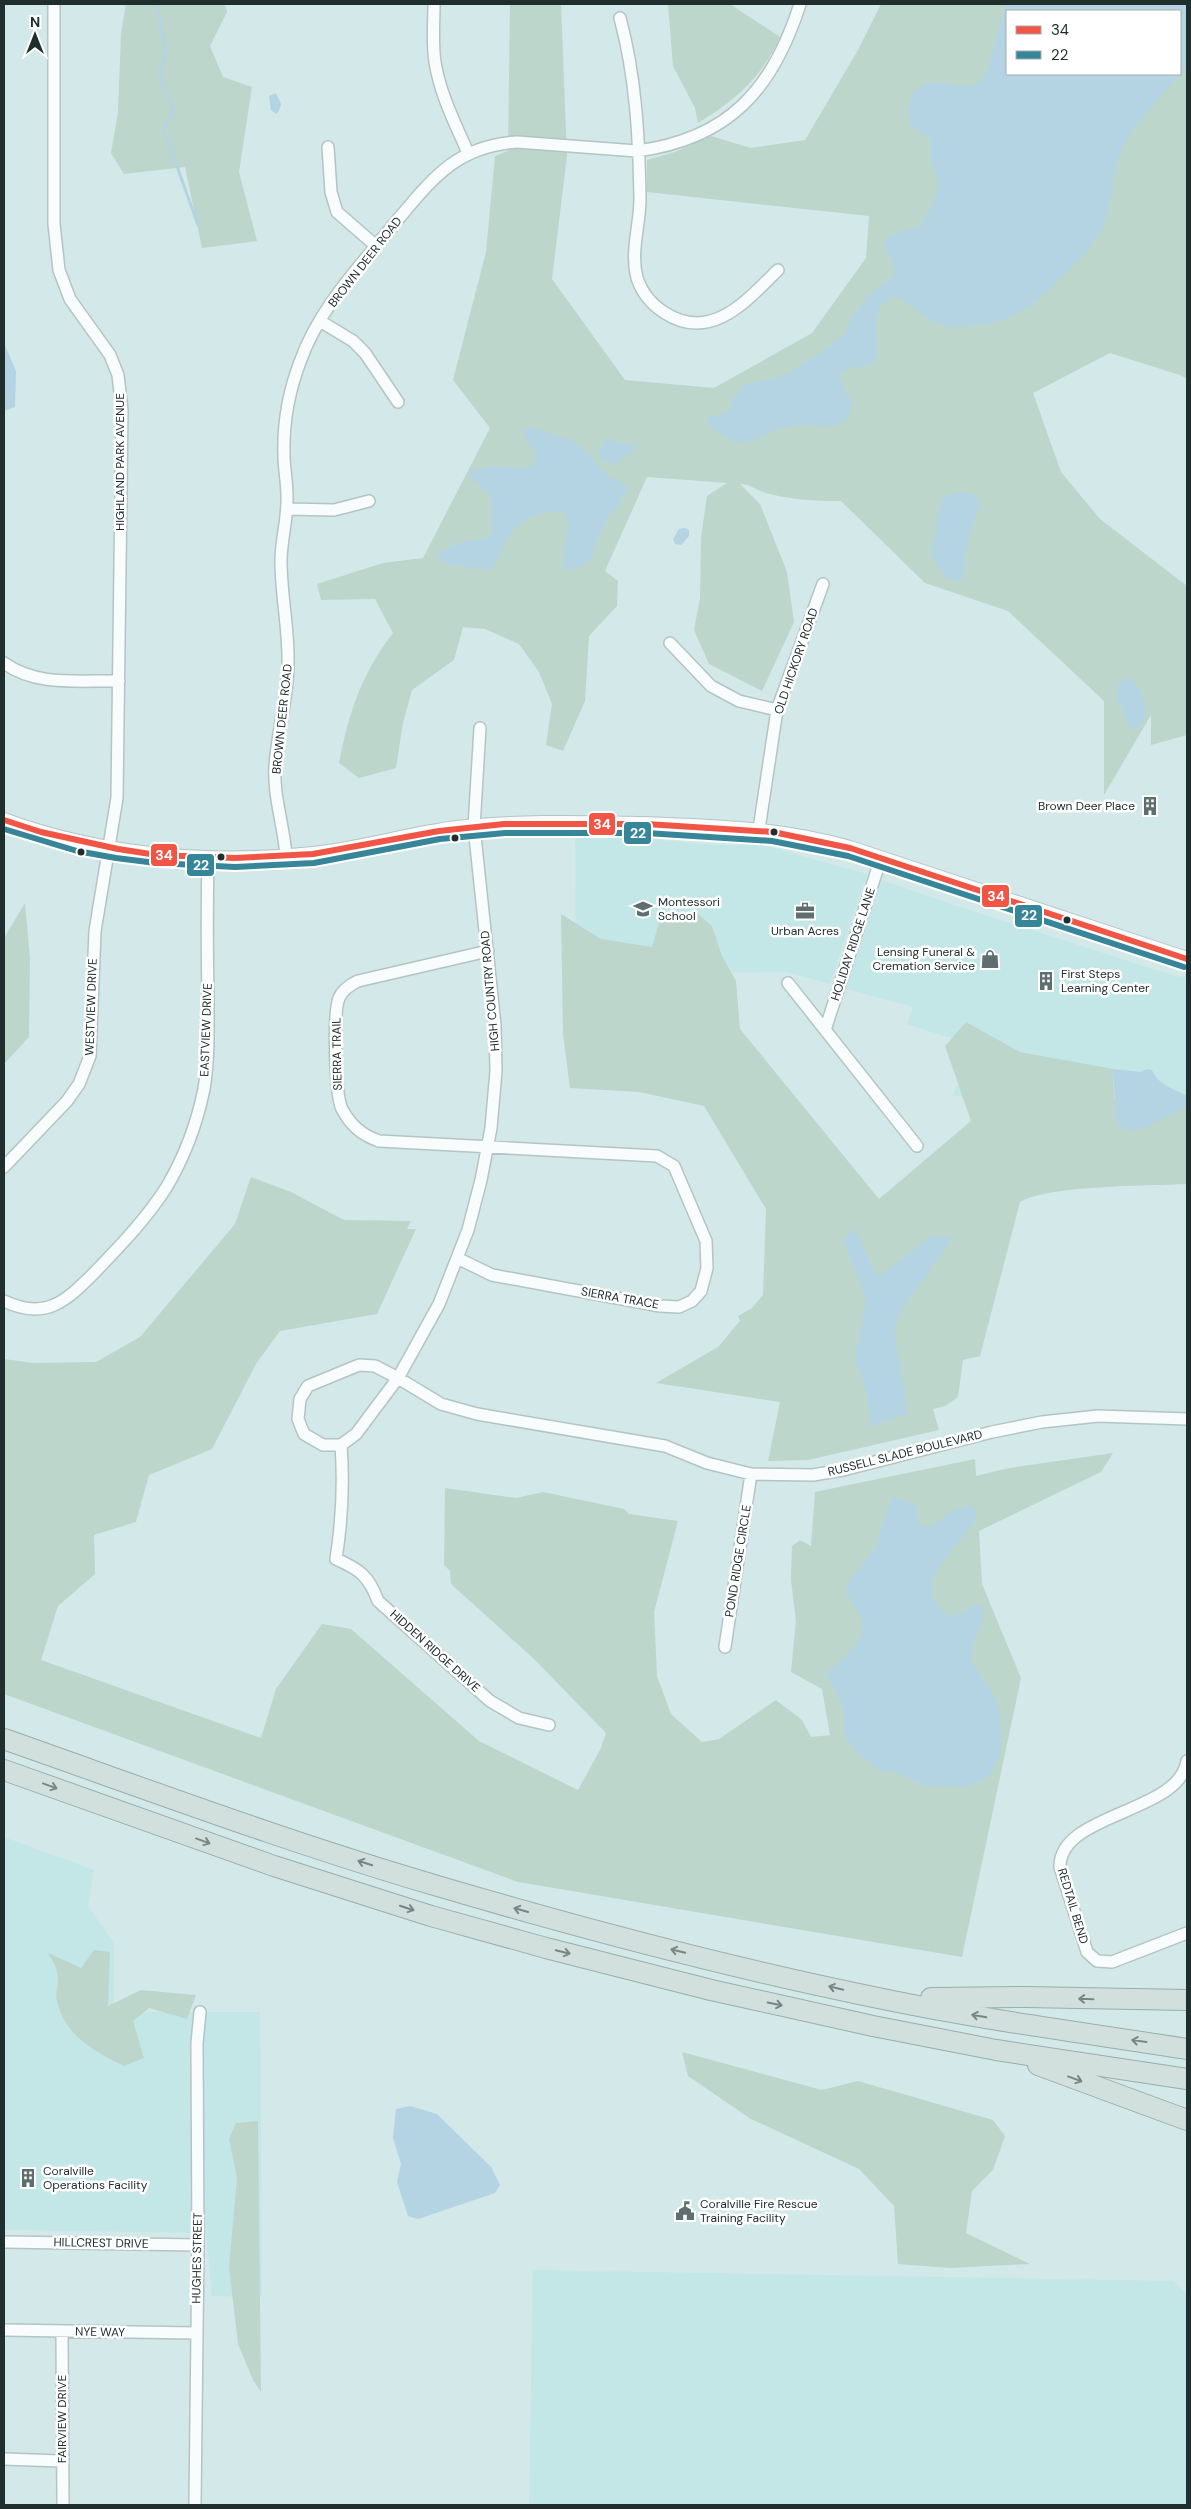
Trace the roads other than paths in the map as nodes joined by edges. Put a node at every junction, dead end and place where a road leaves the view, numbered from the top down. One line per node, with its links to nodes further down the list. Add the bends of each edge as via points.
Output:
1 (54, 4): 17 (street, HIGHLAND PARK AVENUE, via 54,224 59,270 70,299 110,355 118,375 122,410)
2 (434, 4): 7 (street, via 433,45 437,73)
3 (800, 4): 6 (street, BROWN DEER ROAD, via 778,61 744,105 692,138)
4 (620, 18): 6 (street, via 630,55)
5 (328, 147): 8 (street, via 331,192 337,212)
6 (637, 151): 7 (street, BROWN DEER ROAD, via 517,142 492,145); 9 (street, via 640,200 635,266 642,289 657,307 678,319 691,322 713,320 736,309)
7 (468, 153): 8 (street, BROWN DEER ROAD, via 436,176)
8 (376, 246): 10 (street, BROWN DEER ROAD, via 337,293)
9 (778, 270)
10 (320, 321): 11 (street, via 353,341 365,353); 13 (street, BROWN DEER ROAD, via 300,362 287,408 284,455)
11 (398, 402)
12 (369, 501): 13 (street, via 334,510)
13 (287, 509): 24 (street, BROWN DEER ROAD, via 281,564 288,639 288,689 275,766)
14 (823, 584): 18 (street, OLD HICKORY ROAD)
15 (670, 642): 18 (street, via 711,686 739,701)
16 (4, 663): 17 (street, via 35,678)
17 (119, 681): 23 (street, HIGHLAND PARK AVENUE, via 117,798)
18 (777, 710): 22 (street, OLD HICKORY ROAD)
19 (480, 728): 21 (street, HIGH COUNTRY ROAD)
20 (4, 820): 23 (street)
21 (474, 827): 22 (street, via 574,822); 24 (street); 27 (street, HIGH COUNTRY ROAD)
22 (759, 829): 26 (street, via 822,840)
23 (109, 847): 25 (street); 33 (street, WESTVIEW DRIVE, via 95,932 92,1031 86,1069 67,1101)
24 (286, 856): 25 (street)
25 (208, 858): 35 (street, EASTVIEW DRIVE, via 208,1049 204,1089 182,1159 148,1214 72,1295 56,1306 43,1309 21,1308)
26 (881, 858): 28 (street); 30 (street, HOLIDAY RIDGE LANE)
27 (488, 951): 32 (street, HIGH COUNTRY ROAD, via 496,1071); 32 (street, SIERRA TRAIL, via 358,981 348,986 337,1007 337,1091 341,1107 357,1130 379,1141)
28 (1187, 958)
29 (788, 983): 30 (street)
30 (825, 1030): 31 (street)
31 (917, 1146)
32 (487, 1148): 34 (street, HIGH COUNTRY ROAD, via 468,1230); 34 (street, SIERRA TRACE, via 663,1158 674,1166 706,1241 706,1278 692,1301 679,1307 660,1306 492,1275)
33 (4, 1167)
34 (457, 1258): 36 (street, HIGH COUNTRY ROAD, via 439,1304)
35 (4, 1301)
36 (398, 1378): 38 (street, HIGH COUNTRY ROAD, via 356,1434); 38 (street, RUSSELL SLADE BOULEVARD, via 375,1366 359,1366 308,1386 300,1399 298,1420 304,1434 323,1445); 39 (street, RUSSELL SLADE BOULEVARD, via 441,1404 477,1414 665,1446)
37 (1187, 1419): 39 (street, RUSSELL SLADE BOULEVARD, via 1098,1416 1042,1422 843,1470 813,1475)
38 (341, 1445): 41 (street, HIDDEN RIDGE DRIVE, via 342,1519 336,1559 357,1569 372,1585 378,1601 490,1701 519,1718)
39 (751, 1474): 40 (street, POND RIDGE CIRCLE)
40 (724, 1647)
41 (549, 1725)
42 (4, 1739): 46 (highway, one-way to 42, via 713,1960 440,1887 279,1836)
43 (1187, 1761): 45 (street, REDTAIL BEND, via 1178,1782 1082,1834 1066,1846 1060,1860 1087,1952 1098,1961 1112,1962)
44 (4, 1770): 50 (highway, one-way to 50, via 274,1866 431,1916 711,1990)
45 (1187, 1933)
46 (884, 1999): 47 (highway, one-way to 46); 49 (highway, one-way to 46, via 1027,2025)
47 (1187, 2000)
48 (200, 2012): 54 (street, HUGHES STREET, via 197,2043)
49 (1187, 2048)
50 (996, 2050): 51 (highway); 52 (highway, one-way to 52)
51 (1187, 2079)
52 (1187, 2120)
53 (4, 2242): 54 (street, HILLCREST DRIVE)
54 (198, 2245): 57 (street, HUGHES STREET)
55 (4, 2330): 56 (street, NYE WAY)
56 (62, 2332): 57 (street, NYE WAY); 59 (street, FAIRVIEW DRIVE)
57 (195, 2334): 61 (street, HUGHES STREET)
58 (4, 2459): 59 (street)
59 (61, 2461): 60 (street, FAIRVIEW DRIVE)
60 (63, 2505)
61 (195, 2505)

